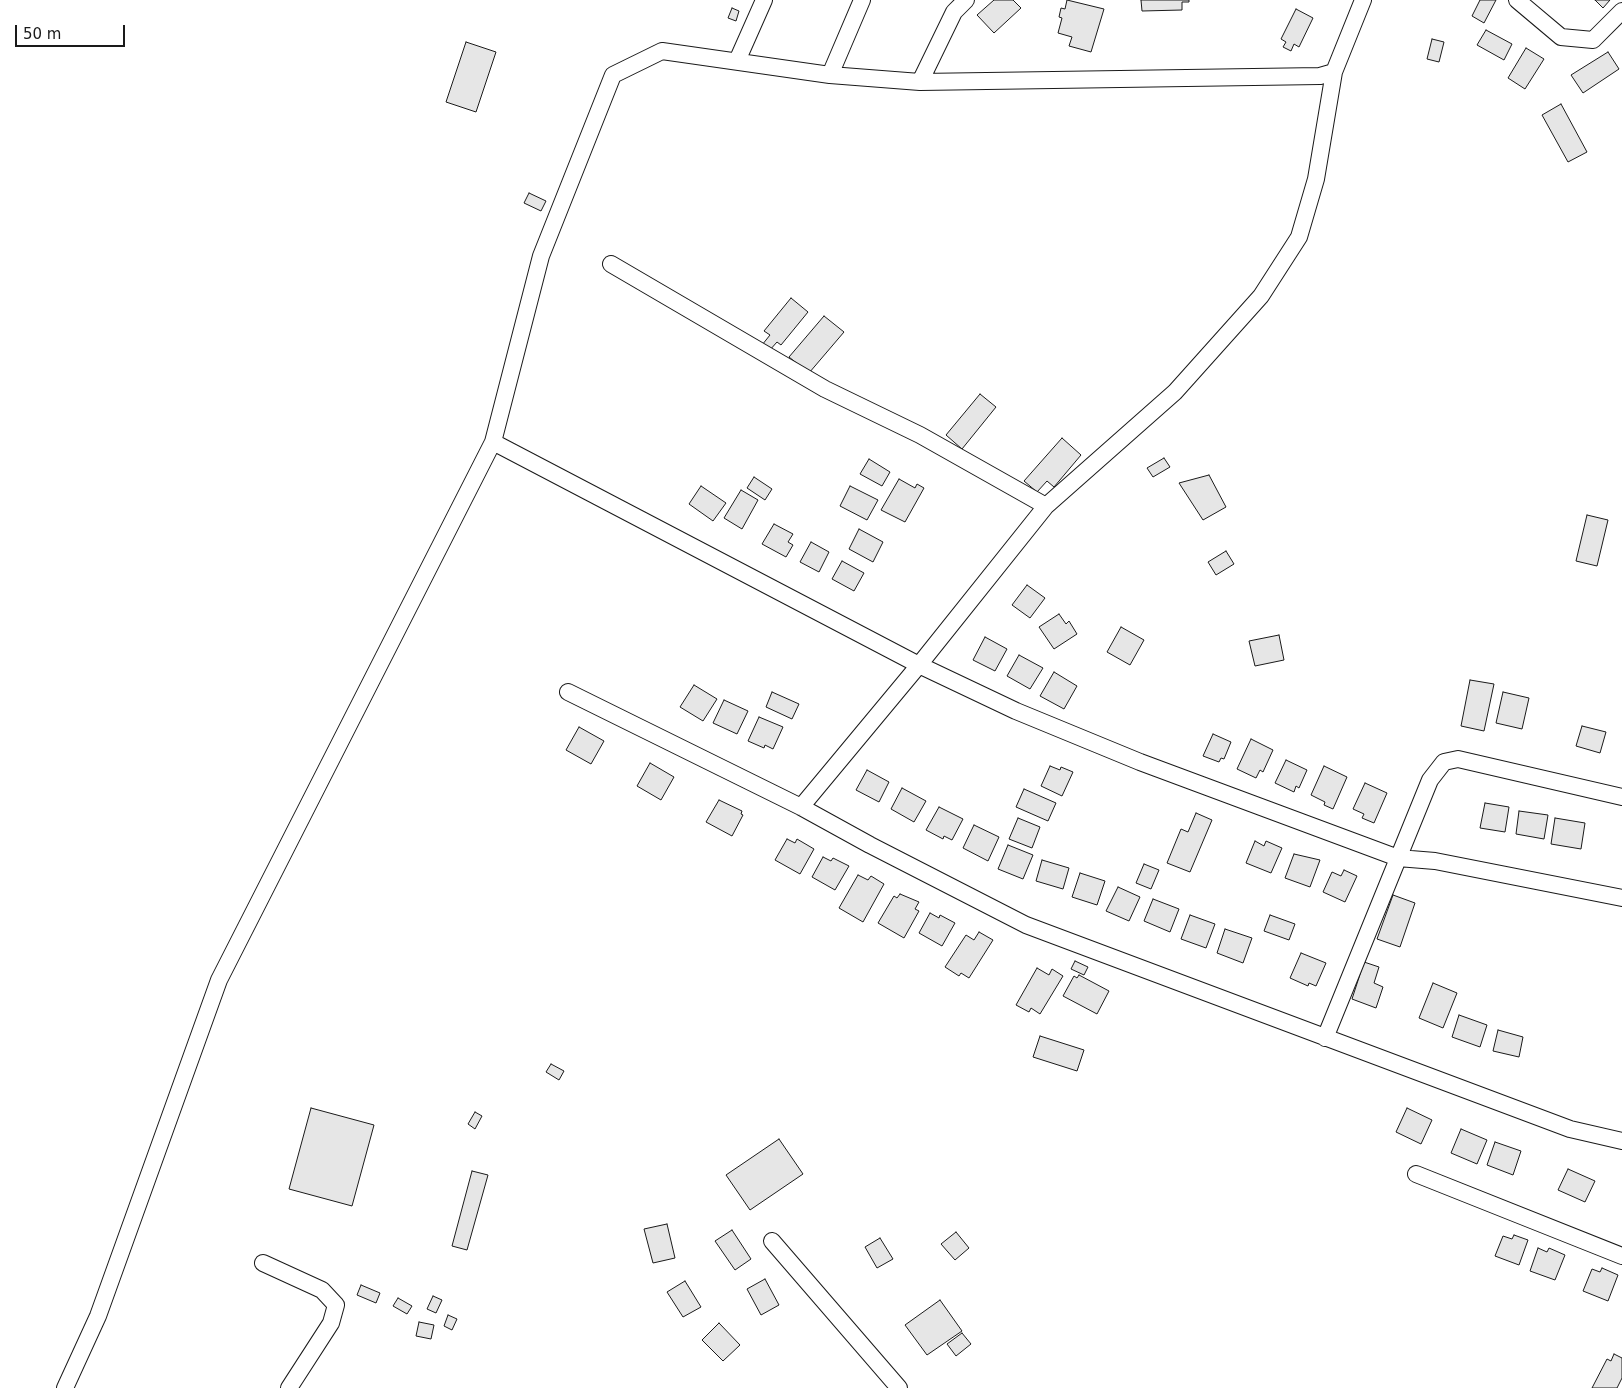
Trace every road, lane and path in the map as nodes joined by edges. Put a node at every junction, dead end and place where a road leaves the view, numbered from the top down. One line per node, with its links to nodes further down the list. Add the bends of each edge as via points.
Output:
1 (764, 0): 7 (street)
2 (862, 0): 9 (street)
3 (966, 0): 10 (street, via 954,12)
4 (1363, 0): 8 (street)
5 (1517, 0): 6 (street, via 1561,37 1593,40)
6 (1622, 11)
7 (737, 61): 9 (street); 12 (street, via 662,51 613,75 541,256)
8 (1334, 72): 10 (street, via 1320,76); 13 (street, via 1316,179 1299,237 1261,296 1175,392)
9 (830, 76): 10 (street)
10 (920, 82)
11 (611, 264): 13 (street, via 825,389 920,435)
12 (493, 442): 14 (street); 26 (street, via 219,980 98,1316)
13 (1046, 506): 14 (street)
14 (919, 665): 17 (street); 18 (street, via 1016,711 1140,762)
15 (568, 692): 17 (street)
16 (1622, 797): 18 (street, via 1458,760 1444,762 1430,780)
17 (801, 807): 20 (street, via 1026,925)
18 (1398, 858): 19 (street, via 1435,861); 20 (street)
19 (1622, 898)
20 (1325, 1038): 21 (street, via 1570,1129)
21 (1622, 1141)
22 (1416, 1174): 24 (street)
23 (772, 1241): 28 (street)
24 (1622, 1256)
25 (263, 1263): 27 (street, via 322,1290 336,1305 331,1323)
26 (65, 1388)
27 (289, 1388)
28 (900, 1388)

